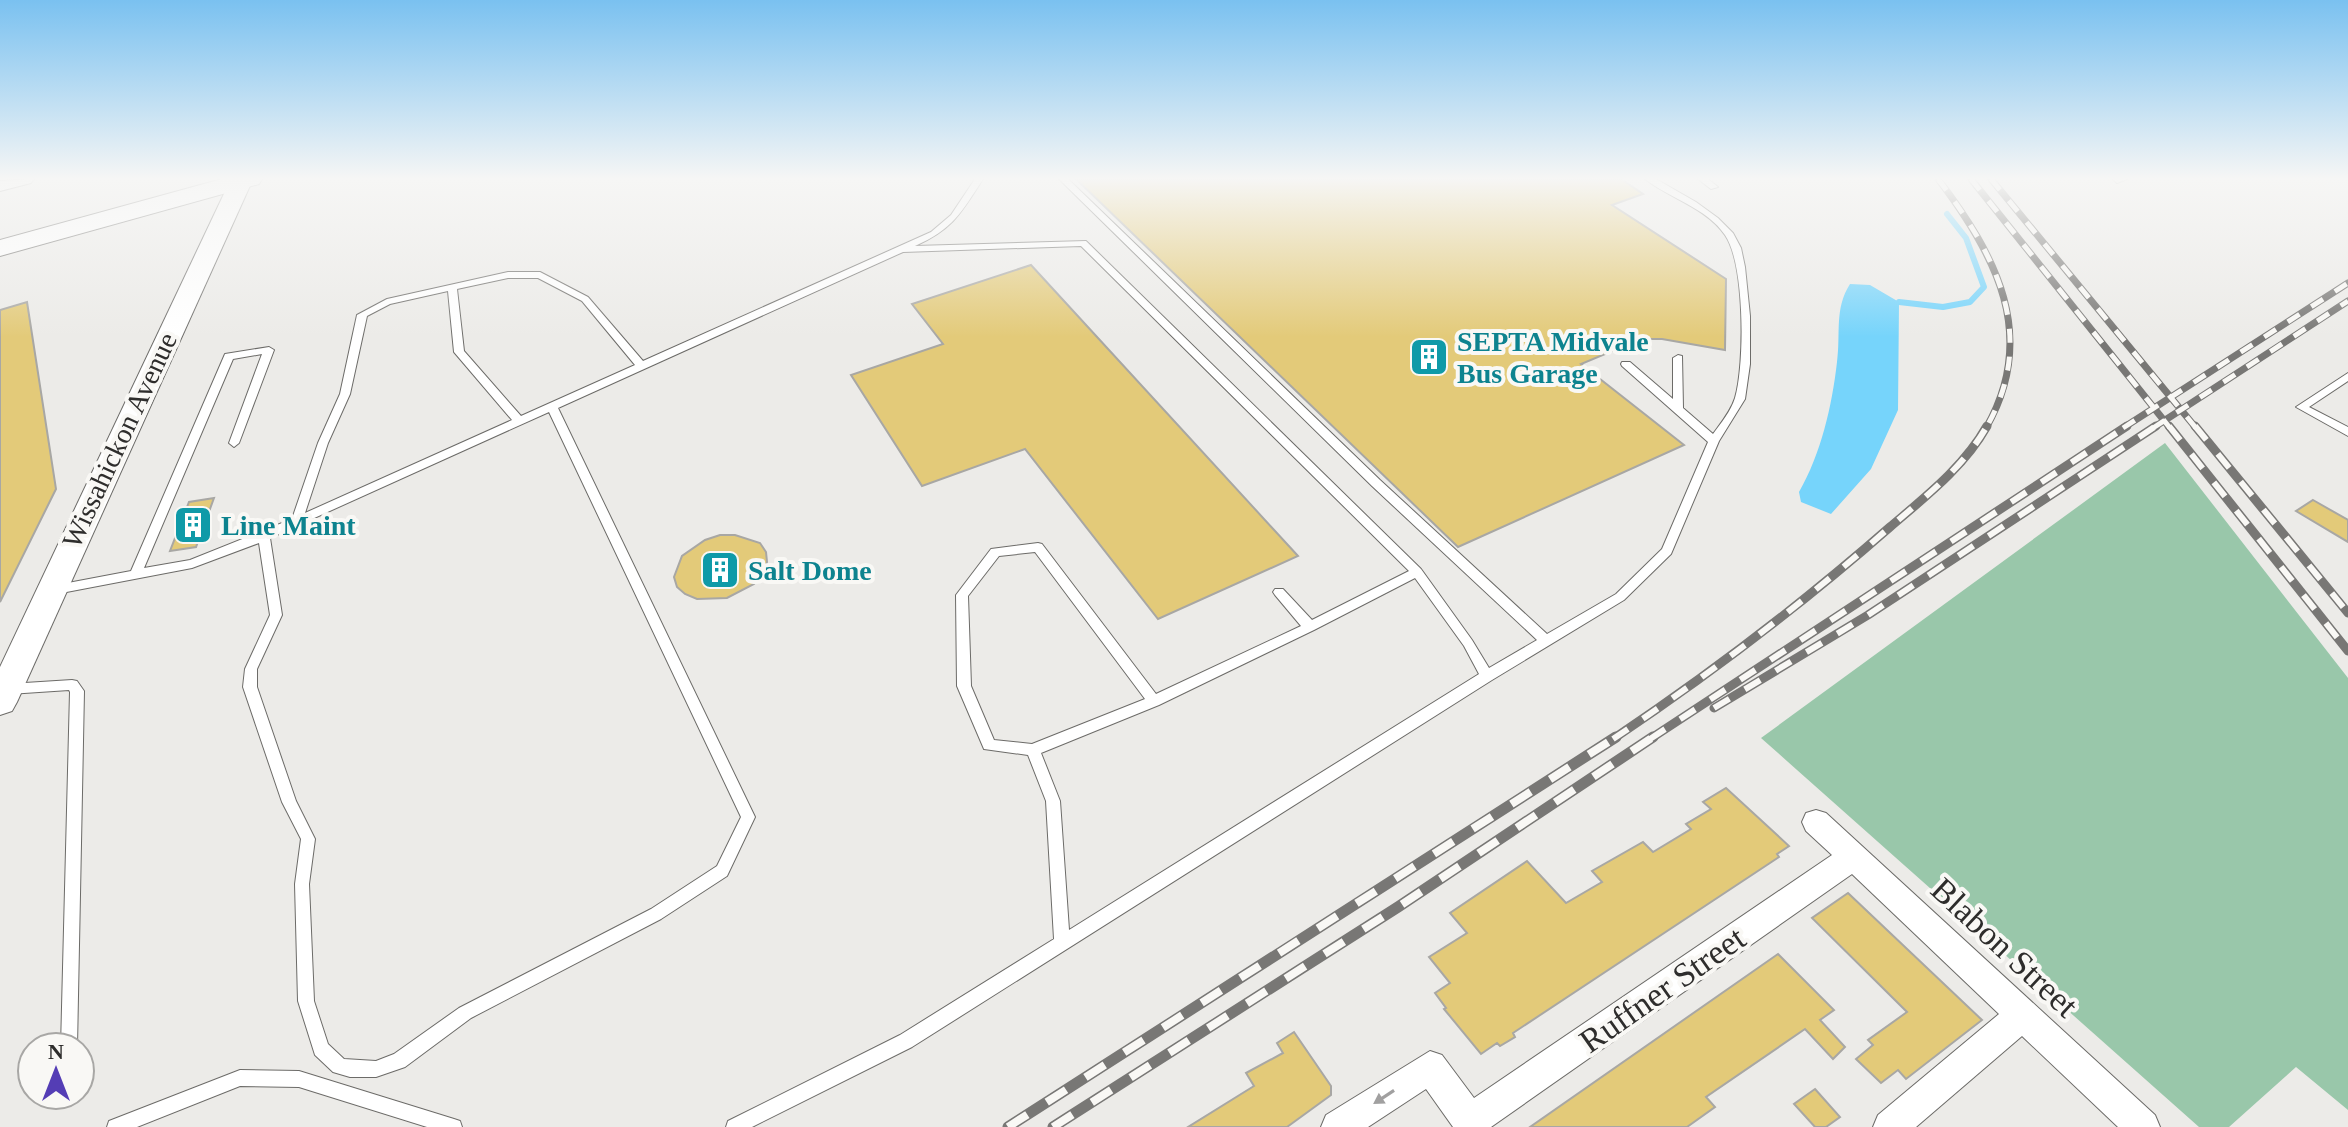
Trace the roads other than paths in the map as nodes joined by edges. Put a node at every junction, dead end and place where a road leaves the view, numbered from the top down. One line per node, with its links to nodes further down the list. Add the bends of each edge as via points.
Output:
1 (59, 232): 6 (main road)
2 (220, 232): 23 (street, Wissahickon Avenue)
3 (937, 232): 7 (lane)
4 (1117, 232): 26 (lane)
5 (1726, 232): 17 (lane, via 1741,270 1747,351 1740,399)
6 (0, 248)
7 (897, 250): 11 (lane); 21 (lane, via 1083,243)
8 (452, 287): 11 (lane, via 508,275 540,275 585,299); 15 (lane, via 459,352); 19 (lane, via 387,302 362,315 345,394)
9 (1678, 358): 14 (lane)
10 (1626, 364): 14 (lane)
11 (642, 367): 13 (lane)
12 (2348, 376): 16 (lane, via 2301,407)
13 (552, 407): 15 (lane); 20 (lane, via 748,817 722,871 656,914 465,1013 399,1061 376,1069 339,1066 321,1049 306,1001 302,884 308,839 289,802 250,687 251,669 276,615)
14 (1678, 410): 17 (lane)
15 (519, 421): 19 (lane)
16 (2348, 432)
17 (1714, 441): 26 (lane, via 1667,551 1620,597)
18 (234, 443): 22 (lane, via 269,350 229,356)
19 (297, 520): 20 (lane)
20 (264, 536): 22 (lane, via 192,564)
21 (1417, 572): 25 (lane); 27 (lane)
22 (136, 573): 23 (lane)
23 (49, 591): 28 (street, Wissahickon Avenue)
24 (1279, 592): 25 (lane)
25 (1310, 627): 29 (lane)
26 (1546, 641): 27 (lane)
27 (1487, 676): 33 (lane)
28 (4, 689): 35 (lane, via 72,685 77,691)
29 (1154, 701): 30 (lane); 30 (lane, via 1038,547 995,552 962,595 964,686 989,745)
30 (1033, 750): 33 (lane, via 1053,801)
31 (1816, 822): 32 (street, Blabon Street)
32 (1853, 857): 34 (street, Blabon Street); 36 (street, Ruffner Street)
33 (1062, 943): 39 (lane, via 906,1041)
34 (2023, 1015): 41 (street); 42 (street, Blabon Street)
35 (69, 1031)
36 (1472, 1124): 40 (street, one-way to 40, via 1430,1067)
37 (115, 1127): 38 (lane, via 240,1078 299,1079)
38 (454, 1127)
39 (734, 1127)
40 (1338, 1127)
41 (1890, 1127)
42 (2143, 1127)

